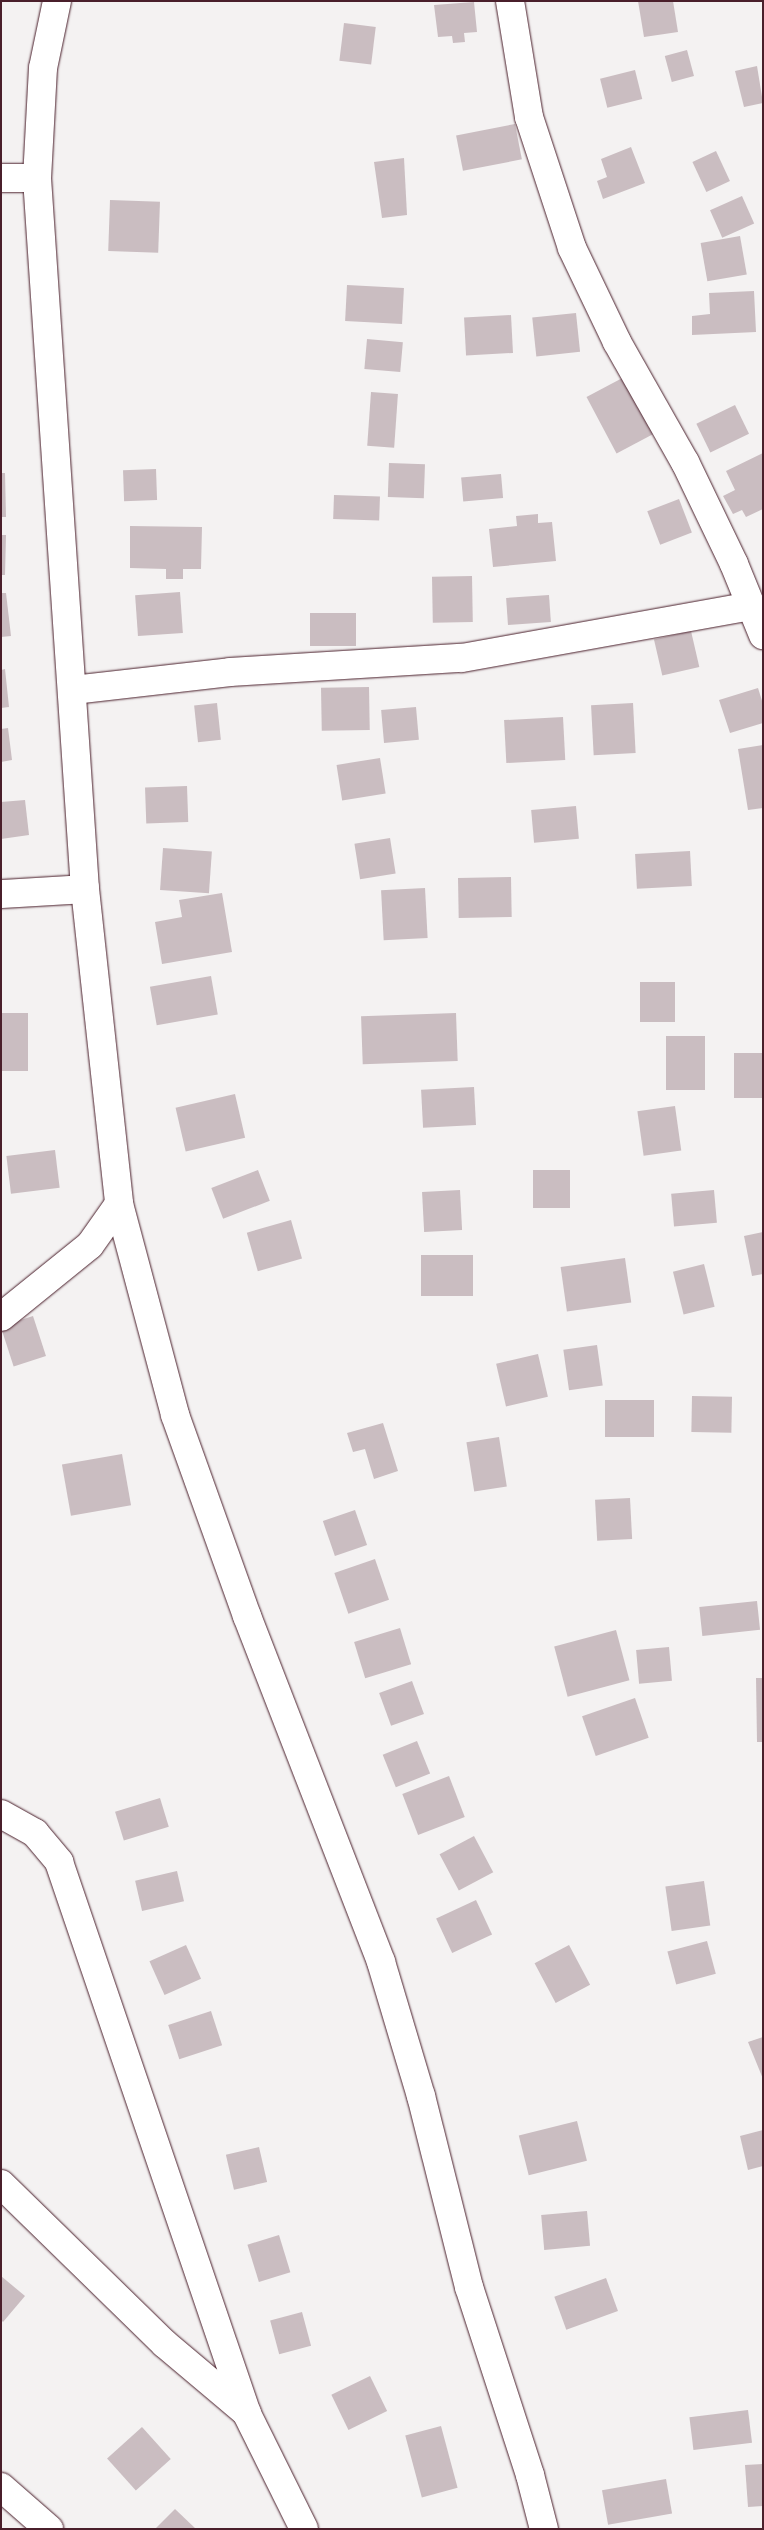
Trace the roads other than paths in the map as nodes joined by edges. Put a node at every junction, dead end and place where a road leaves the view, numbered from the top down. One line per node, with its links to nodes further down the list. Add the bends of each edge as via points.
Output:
1 (57, 1): 4 (street, via 43,68)
2 (510, 1): 5 (street, via 529,117 572,248 617,342 685,462)
3 (1, 178): 4 (street)
4 (37, 178): 7 (street)
5 (751, 606): 6 (street); 7 (street, via 462,658 230,672)
6 (763, 635)
7 (73, 690): 8 (street)
8 (85, 889): 9 (street); 10 (street)
9 (1, 894)
10 (119, 1204): 11 (street, via 90,1245); 18 (street, via 175,1415 248,1616 382,1962 421,2096 469,2286 530,2475)
11 (1, 1317)
12 (1, 1814): 14 (street, via 35,1833 58,1862)
13 (1, 2184): 14 (street, via 165,2344)
14 (248, 2414): 17 (street)
15 (1, 2487): 16 (street)
16 (49, 2529)
17 (304, 2529)
18 (544, 2529)

